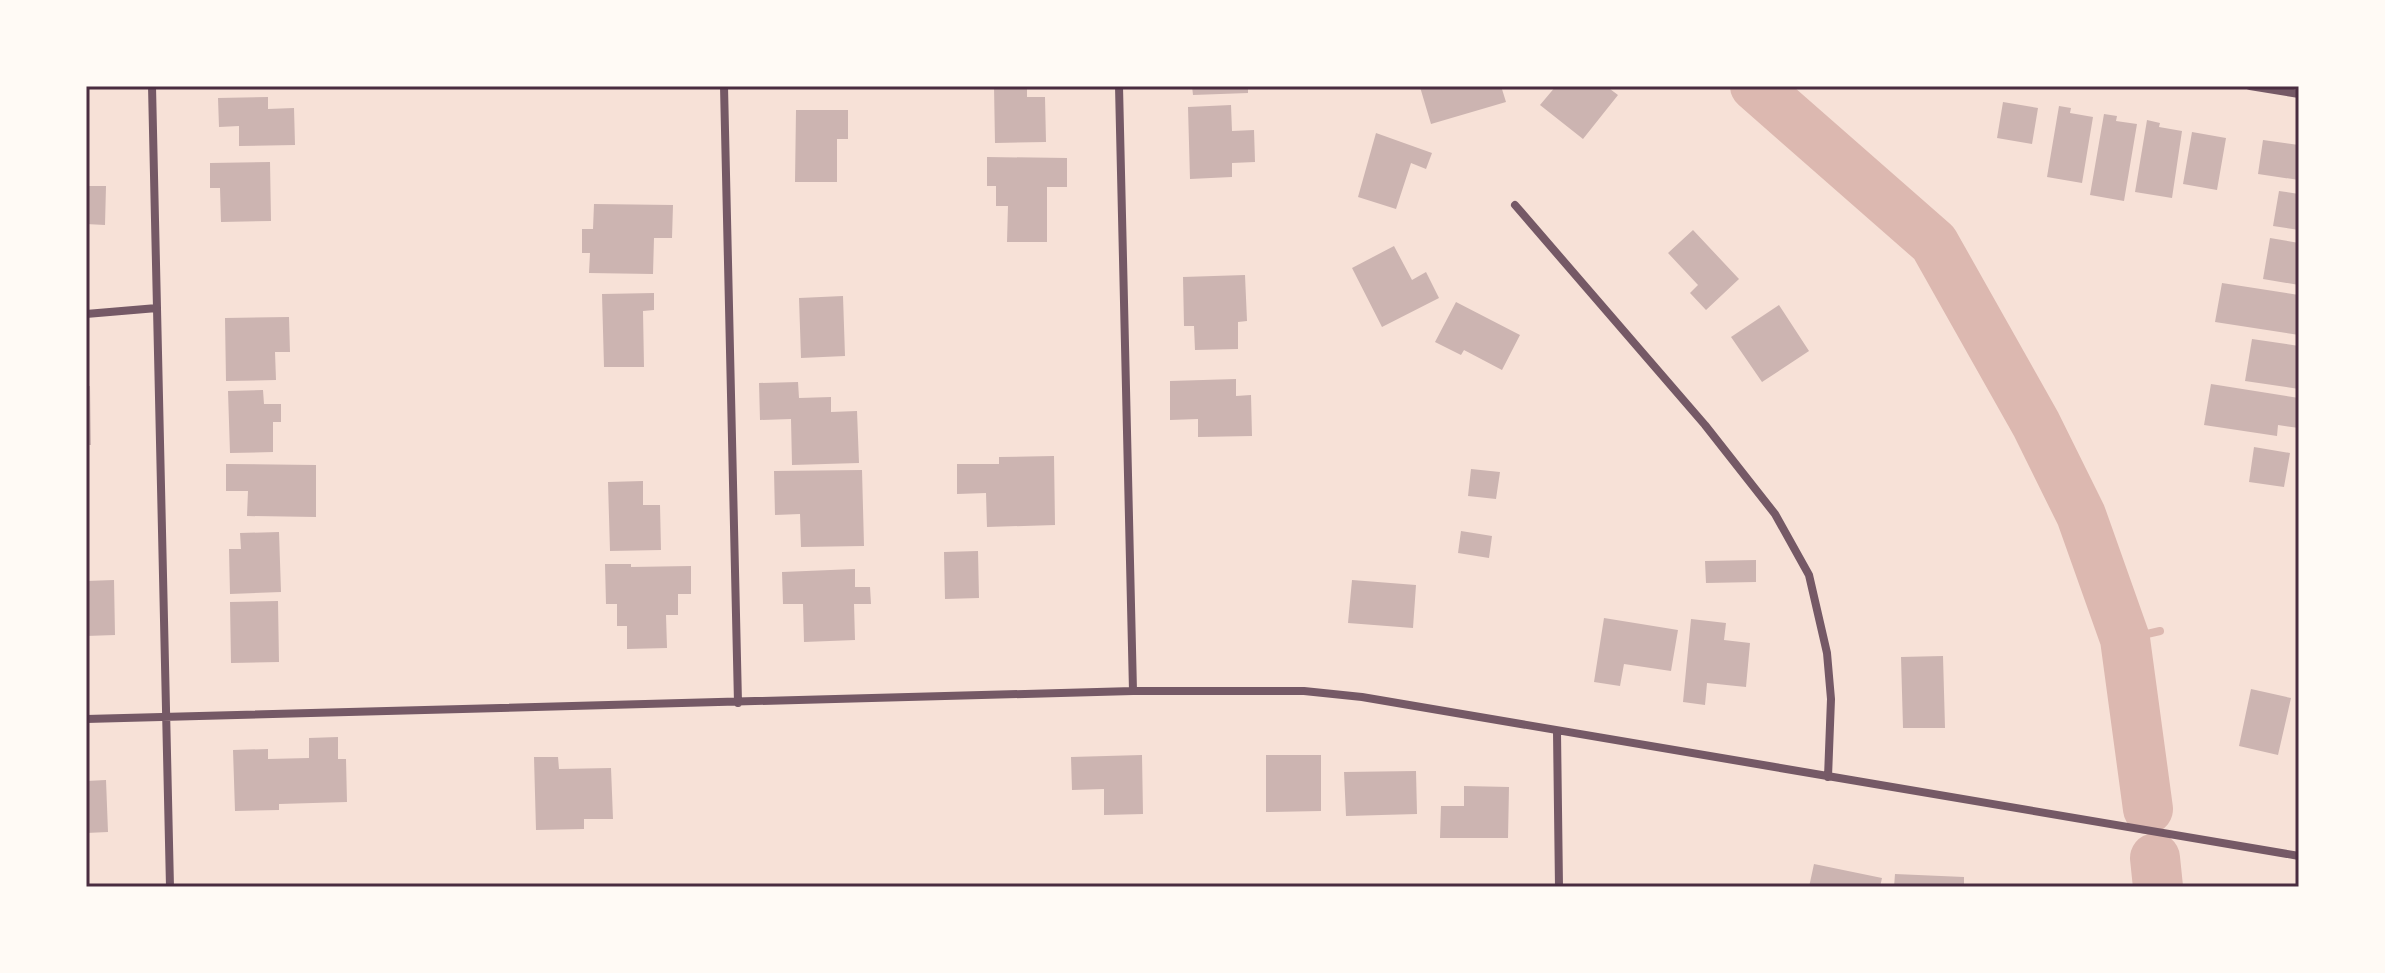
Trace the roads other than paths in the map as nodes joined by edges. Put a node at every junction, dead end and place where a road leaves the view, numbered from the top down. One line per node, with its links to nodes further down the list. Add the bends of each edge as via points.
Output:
1 (152, 86): 7 (street)
2 (724, 86): 10 (street)
3 (1119, 86): 9 (street)
4 (2250, 86): 5 (street)
5 (2299, 94)
6 (1515, 205): 14 (street, via 1705,425 1775,514 1809,575 1827,653)
7 (157, 308): 8 (street); 11 (street)
8 (86, 314)
9 (1133, 691): 10 (street); 13 (street, via 1304,691)
10 (738, 703): 11 (street)
11 (166, 716): 12 (street); 16 (street)
12 (86, 719)
13 (1557, 732): 14 (street); 17 (street)
14 (1828, 777): 15 (street)
15 (2299, 856)
16 (170, 887)
17 (1559, 887)

